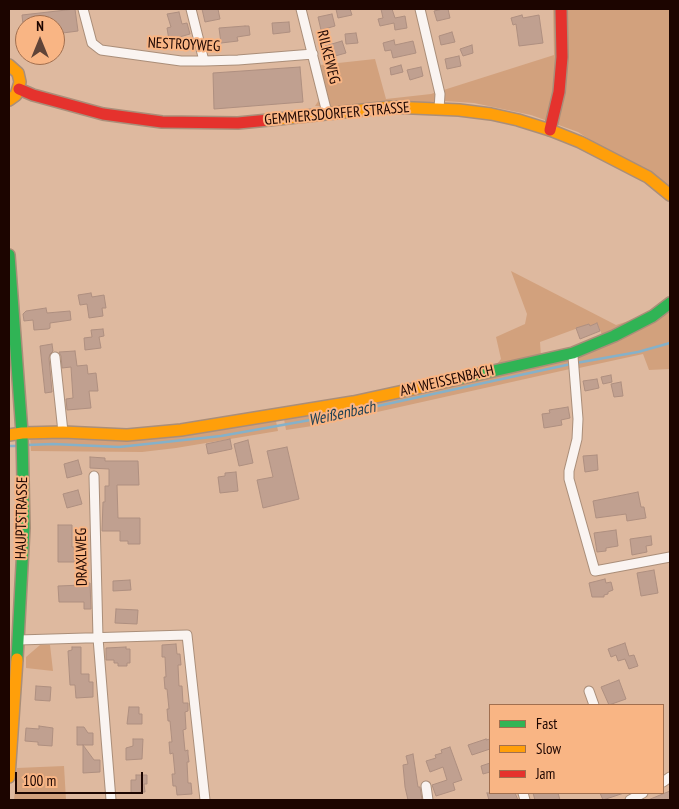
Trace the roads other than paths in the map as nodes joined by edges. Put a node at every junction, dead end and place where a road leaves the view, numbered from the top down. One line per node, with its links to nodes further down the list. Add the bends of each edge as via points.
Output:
1 (83, 9): 7 (street, NESTROYWEG, via 92,43 101,50)
2 (191, 9): 7 (street)
3 (301, 9): 6 (street, RILKEWEG)
4 (420, 9): 11 (street, via 440,94)
5 (561, 9): 13 (main road, via 560,83)
6 (313, 54): 7 (street, NESTROYWEG); 12 (street, RILKEWEG)
7 (204, 62)
8 (9, 65): 9 (main road, via 18,73)
9 (19, 88): 10 (main road); 12 (main road, GEMMERSDORFER STRASSE, via 33,95 103,114 162,122 238,123)
10 (9, 100)
11 (439, 108): 12 (main road, GEMMERSDORFER STRASSE, via 391,107); 13 (main road, GEMMERSDORFER STRASSE, via 491,114)
12 (327, 112)
13 (550, 130): 14 (main road, GEMMERSDORFER STRASSE, via 648,177)
14 (670, 195)
15 (9, 254): 21 (main road, HAUPTSTRASSE)
16 (670, 303): 17 (main road, AM WEISSENBACH, via 653,316)
17 (573, 354): 19 (main road, AM WEISSENBACH, via 279,415 127,435); 23 (street, via 578,420 569,479 595,571)
18 (55, 357): 19 (street)
19 (64, 432): 21 (main road, AM WEISSENBACH)
20 (9, 435): 21 (main road, AM WEISSENBACH)
21 (22, 435): 25 (main road, HAUPTSTRASSE, via 24,528)
22 (94, 476): 24 (street, DRAXLWEG)
23 (670, 557)
24 (98, 638): 25 (street); 32 (street, DRAXLWEG); 33 (street, via 187,635)
25 (18, 640): 27 (main road, HAUPTSTRASSE)
26 (590, 691): 28 (street)
27 (12, 699): 29 (main road, HAUPTSTRASSE)
28 (594, 704)
29 (9, 777)
30 (426, 786): 34 (street)
31 (641, 794): 35 (street)
32 (111, 800)
33 (205, 800)
34 (428, 800)
35 (629, 800)

